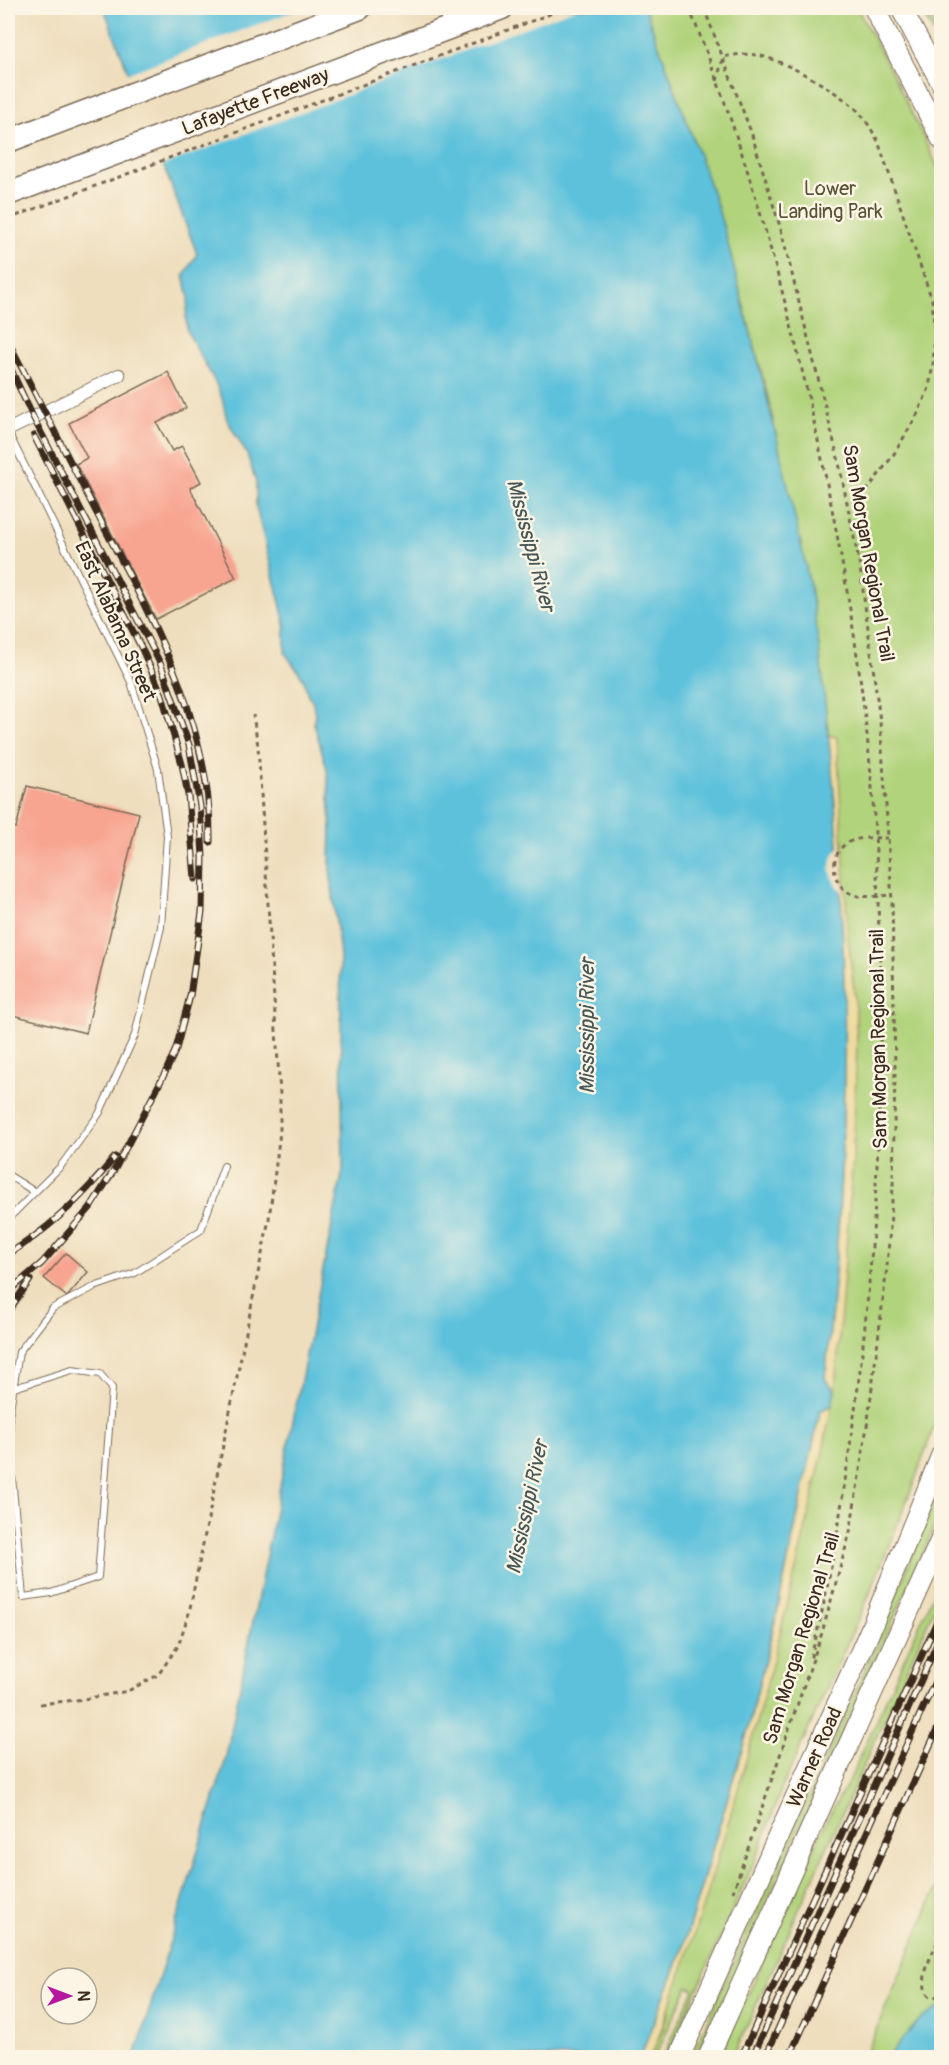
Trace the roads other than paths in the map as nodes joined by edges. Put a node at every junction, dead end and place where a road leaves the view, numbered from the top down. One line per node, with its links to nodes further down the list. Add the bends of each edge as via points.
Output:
1 (360, 8): 7 (highway)
2 (501, 8): 8 (highway, Lafayette Freeway)
3 (874, 8): 6 (highway)
4 (901, 8): 5 (highway)
5 (942, 84)
6 (942, 140)
7 (8, 141)
8 (8, 194)
9 (119, 375): 10 (street)
10 (8, 431): 13 (lane, East Alabama Street, via 130,682 158,769 167,836 161,927 135,1035 99,1114 60,1167)
11 (224, 1166): 15 (lane, via 201,1230 135,1274 94,1287 53,1308 19,1352)
12 (8, 1174): 13 (lane)
13 (35, 1192): 14 (lane, East Alabama Street)
14 (8, 1219)
15 (14, 1388): 16 (lane); 16 (lane, via 72,1370 100,1374 112,1388 98,1577 51,1593 23,1596)
16 (8, 1416)
17 (942, 1454): 19 (highway, Warner Road, via 869,1633)
18 (942, 1537): 20 (highway, Warner Road)
19 (679, 2058)
20 (708, 2058)

